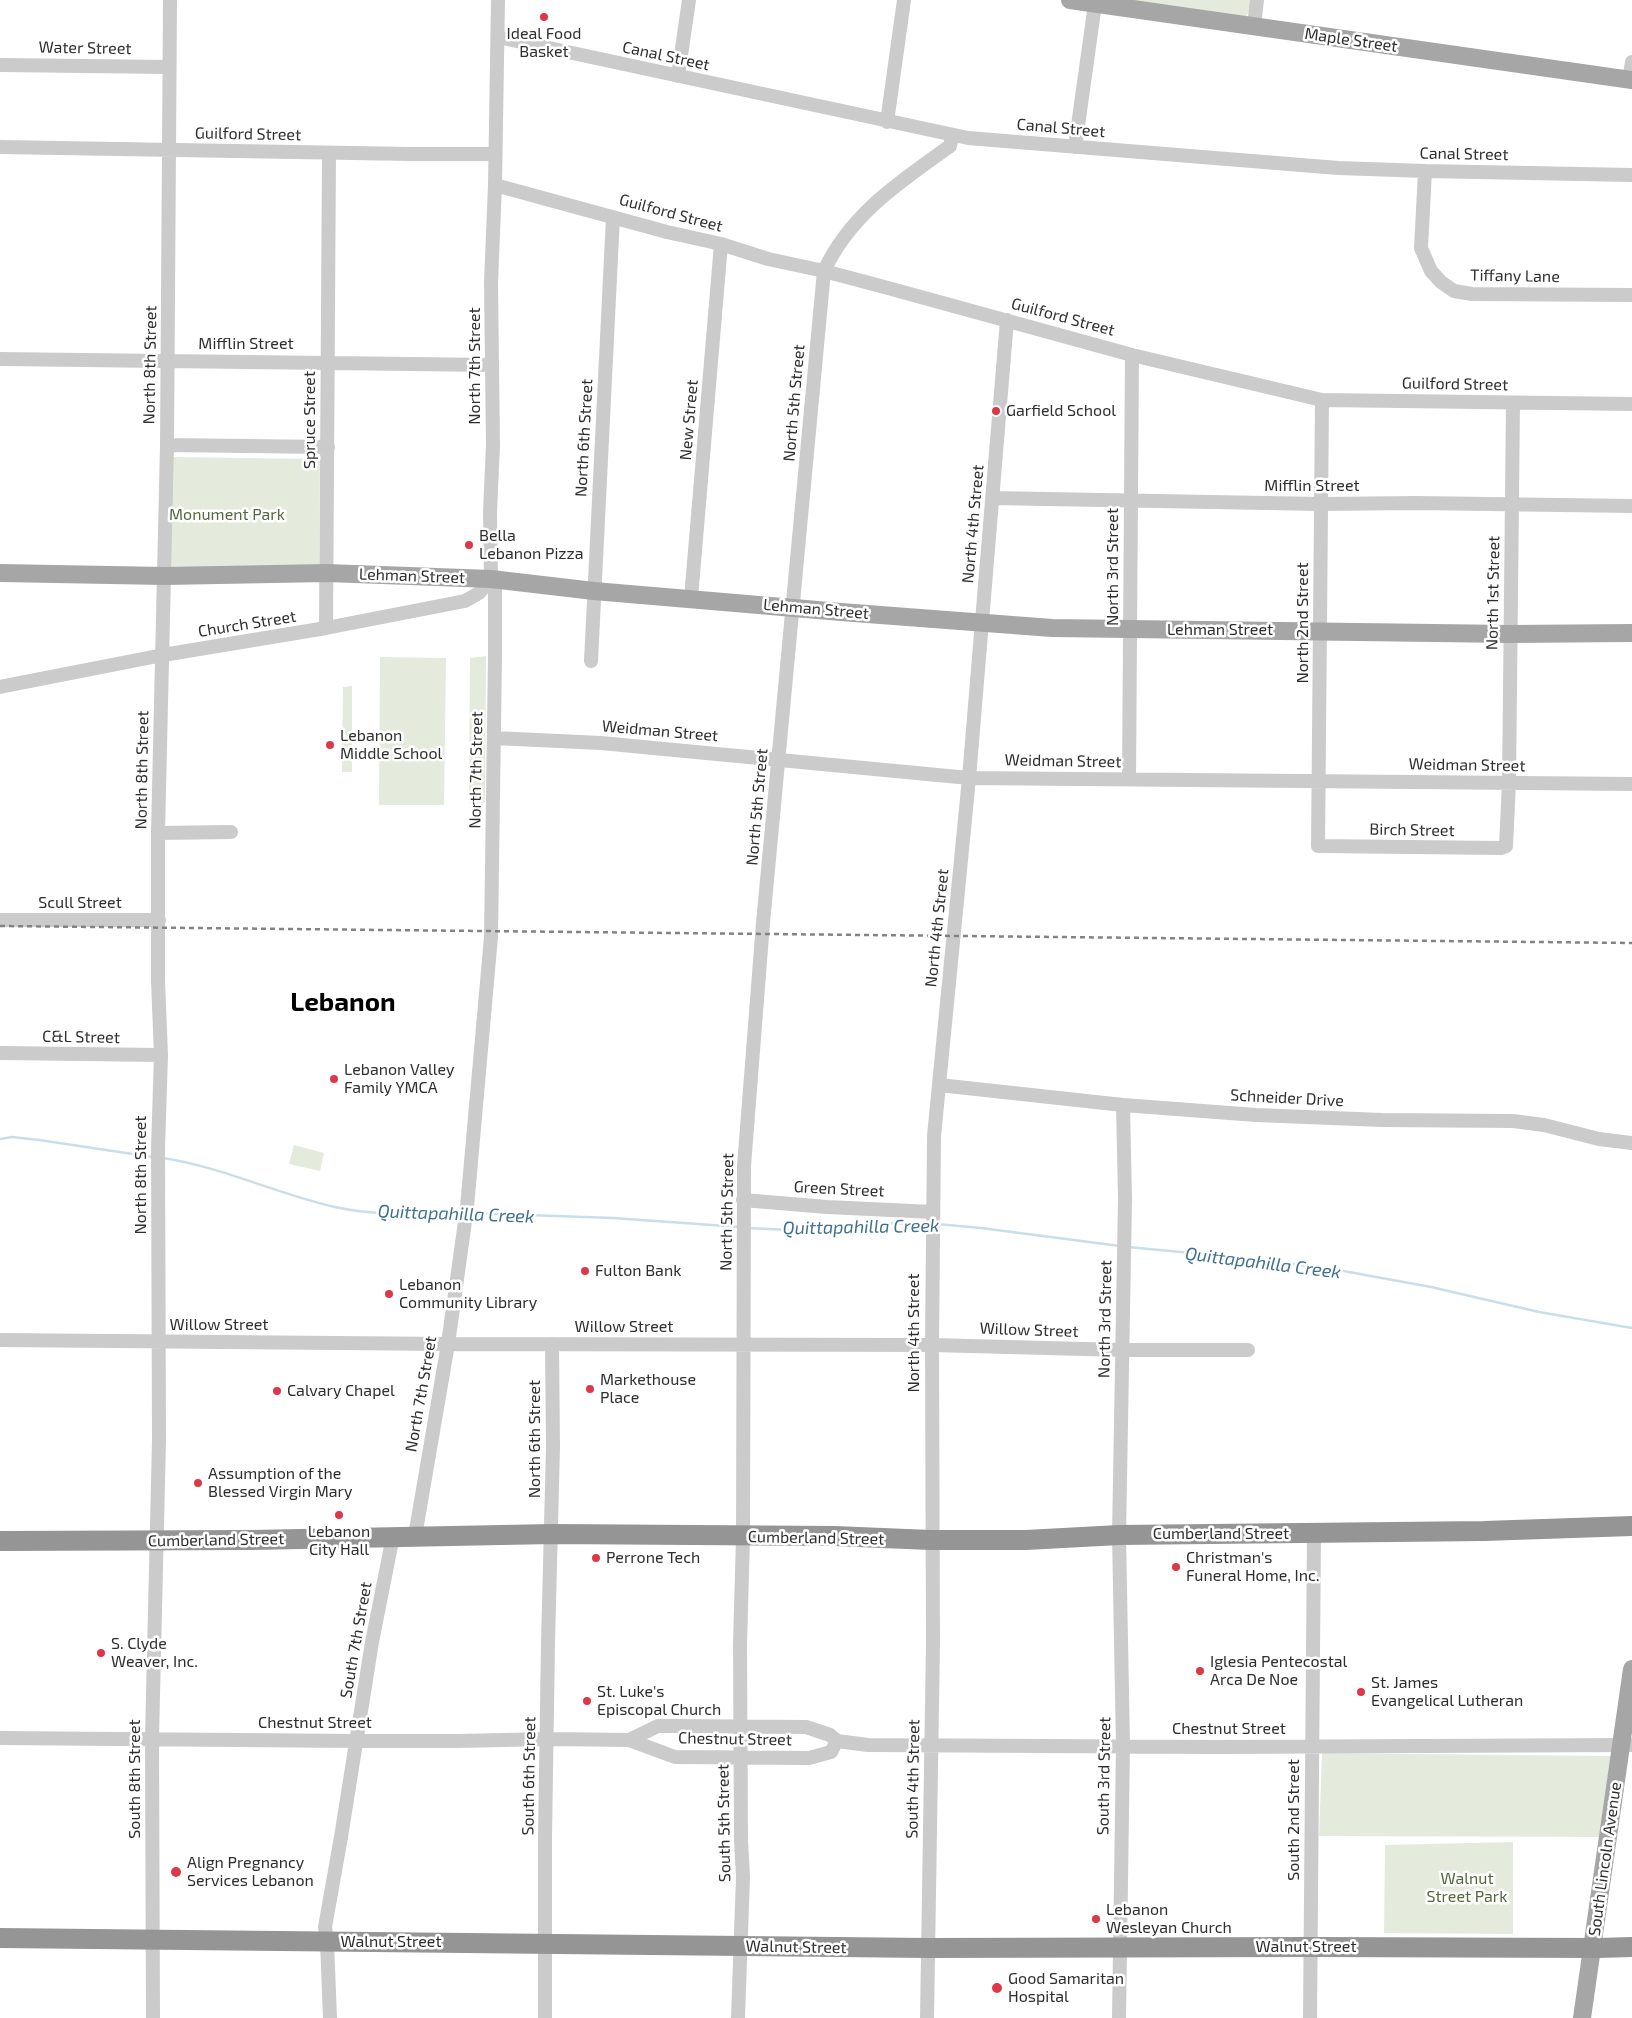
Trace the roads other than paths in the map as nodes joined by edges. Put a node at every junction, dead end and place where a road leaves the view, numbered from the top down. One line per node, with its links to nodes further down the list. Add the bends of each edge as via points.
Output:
1 (170, 0): 12 (street, North 8th Street)
2 (498, 0): 9 (street, North 7th Street)
3 (689, 0): 13 (street)
4 (904, 0): 15 (street)
5 (1070, 0): 7 (main road, Maple Street)
6 (1257, 0): 8 (street)
7 (1095, 4): 8 (main road, Maple Street); 18 (street)
8 (1254, 26): 14 (main road, Maple Street)
9 (498, 37): 13 (street, Canal Street); 21 (street, North 7th Street)
10 (1632, 62): 14 (street)
11 (0, 65): 12 (street, Water Street)
12 (169, 67): 19 (street, North 8th Street)
13 (678, 76): 15 (street, Canal Street)
14 (1631, 80)
15 (887, 122): 16 (street, Canal Street)
16 (952, 136): 18 (street, Canal Street); 27 (street, North 5th Street, via 950,146 890,189 853,224)
17 (0, 147): 19 (street, Guilford Street)
18 (1075, 147): 22 (street, Canal Street)
19 (169, 149): 20 (street, Guilford Street); 32 (street, North 8th Street)
20 (329, 153): 21 (street, Guilford Street); 33 (street, Spruce Street)
21 (495, 154): 24 (street, North 7th Street)
22 (1424, 172): 23 (street, Canal Street); 28 (street, Tiffany Lane, via 1421,248 1431,271 1454,291 1472,294)
23 (1632, 175)
24 (495, 185): 25 (street, Guilford Street); 34 (street, North 7th Street)
25 (613, 216): 26 (street, Guilford Street); 49 (street, North 6th Street)
26 (721, 244): 27 (street, Guilford Street, via 768,259); 50 (street, New Street)
27 (824, 271): 29 (street, Guilford Street); 51 (street, North 5th Street)
28 (1632, 295)
29 (1007, 320): 30 (street, Guilford Street); 40 (street, North 4th Street)
30 (1132, 354): 35 (street, Guilford Street); 41 (street, North 3rd Street)
31 (0, 359): 32 (street, Mifflin Street)
32 (167, 361): 33 (street, Mifflin Street); 38 (street, North 8th Street)
33 (328, 363): 34 (street, Mifflin Street); 39 (street, Spruce Street)
34 (492, 364): 48 (street, North 7th Street)
35 (1322, 400): 36 (street, Guilford Street); 42 (street, North 2nd Street)
36 (1513, 403): 37 (street, Guilford Street); 43 (street, North 1st Street)
37 (1632, 404)
38 (167, 445): 39 (street); 47 (street, North 8th Street)
39 (328, 447): 46 (street, Spruce Street)
40 (992, 498): 41 (street, Mifflin Street); 52 (street, North 4th Street)
41 (1131, 501): 42 (street, Mifflin Street); 54 (street, North 3rd Street)
42 (1321, 504): 43 (street, Mifflin Street); 55 (street, North 2nd Street)
43 (1512, 505): 44 (street, Mifflin Street); 57 (street, North 1st Street)
44 (1632, 506)
45 (0, 573): 47 (main road, Lehman Street)
46 (327, 573): 47 (main road, Lehman Street); 48 (main road, Lehman Street); 53 (street, Spruce Street)
47 (165, 576): 58 (street, North 8th Street)
48 (491, 579): 49 (main road, Lehman Street); 53 (street, Church Street, via 479,593 465,601); 61 (street, North 7th Street, via 494,591)
49 (594, 591): 50 (main road, Lehman Street); 59 (street, North 6th Street)
50 (691, 598): 51 (main road, Lehman Street)
51 (793, 607): 52 (main road, Lehman Street); 62 (street, North 5th Street)
52 (982, 624): 54 (main road, Lehman Street); 63 (street, North 4th Street)
53 (326, 628): 58 (street, Church Street)
54 (1130, 630): 55 (main road, Lehman Street); 64 (street, North 3rd Street)
55 (1320, 630): 57 (main road, Lehman Street); 65 (street, North 2nd Street)
56 (1632, 633): 57 (main road, Lehman Street)
57 (1510, 634): 66 (street, North 1st Street)
58 (162, 655): 60 (street, Church Street); 69 (street, North 8th Street)
59 (591, 661)
60 (0, 687)
61 (494, 738): 62 (street, Weidman Street, via 601,743); 83 (street, North 7th Street, via 491,937 467,1207)
62 (779, 760): 63 (street, Weidman Street); 79 (street, North 5th Street)
63 (969, 778): 64 (street, Weidman Street); 76 (street, North 4th Street)
64 (1128, 780): 65 (street, Weidman Street)
65 (1319, 781): 66 (street, Weidman Street); 70 (street, North 2nd Street)
66 (1509, 783): 67 (street, Weidman Street); 71 (street, North 1st Street)
67 (1632, 784)
68 (231, 832): 69 (street)
69 (158, 833): 73 (street, North 8th Street)
70 (1318, 846): 71 (street, Birch Street)
71 (1506, 846)
72 (0, 920): 73 (street, Scull Street)
73 (159, 920): 75 (street, North 8th Street)
74 (0, 1053): 75 (street, C&L Street)
75 (161, 1055): 82 (street, North 8th Street)
76 (939, 1085): 77 (street, Schneider Drive); 80 (street, North 4th Street, via 934,1136)
77 (1123, 1105): 78 (street, Schneider Drive, via 1282,1116 1513,1121); 87 (street, North 3rd Street)
78 (1632, 1143)
79 (743, 1200): 80 (street, Green Street); 85 (street, North 5th Street)
80 (933, 1220): 86 (street, North 4th Street)
81 (0, 1340): 82 (street, Willow Street)
82 (158, 1342): 83 (street, Willow Street); 98 (street, North 8th Street)
83 (448, 1344): 84 (street, Willow Street); 94 (street, North 7th Street)
84 (552, 1344): 85 (street, Willow Street); 91 (street, North 6th Street)
85 (743, 1344): 86 (street, Willow Street); 95 (street, North 5th Street)
86 (932, 1344): 87 (street, Willow Street); 96 (street, North 4th Street)
87 (1122, 1350): 88 (street, Willow Street); 92 (street, North 3rd Street)
88 (1248, 1350)
89 (1632, 1526): 90 (highway, Cumberland Street)
90 (1314, 1533): 92 (highway, Cumberland Street); 110 (street, South 2nd Street)
91 (552, 1534): 94 (highway, Cumberland Street); 95 (highway, Cumberland Street); 103 (street, South 6th Street)
92 (1119, 1534): 96 (highway, Cumberland Street, via 1026,1540); 108 (street, South 3rd Street)
93 (393, 1536): 94 (highway, Cumberland Street); 98 (highway, Cumberland Street); 105 (street, South 7th Street)
94 (415, 1536)
95 (744, 1537): 96 (highway, Cumberland Street); 100 (street, South 5th Street)
96 (932, 1540): 107 (street, South 4th Street)
97 (0, 1541): 98 (highway, Cumberland Street)
98 (156, 1541): 102 (street, South 8th Street)
99 (1632, 1669): 109 (main road, South Lincoln Avenue)
100 (741, 1726): 104 (street, Chestnut Street, via 658,1726); 106 (street, Chestnut Street, via 806,1728 830,1735); 111 (street, South 5th Street)
101 (0, 1738): 102 (street, Chestnut Street)
102 (152, 1738): 105 (street, Chestnut Street); 113 (street, South 8th Street)
103 (548, 1739): 104 (street, Chestnut Street); 105 (street, Chestnut Street); 115 (street, South 6th Street)
104 (629, 1740): 111 (street, Chestnut Street, via 675,1757)
105 (357, 1741): 114 (street, South 7th Street, via 325,1927)
106 (837, 1741): 107 (street, Chestnut Street, via 868,1745); 111 (street, Chestnut Street, via 832,1752 821,1756)
107 (931, 1744): 108 (street, Chestnut Street); 119 (street, South 4th Street)
108 (1123, 1746): 110 (street, Chestnut Street); 120 (street, South 3rd Street)
109 (1626, 1746): 110 (street, Chestnut Street); 121 (main road, South Lincoln Avenue)
110 (1312, 1747): 118 (street, South 2nd Street)
111 (741, 1759): 117 (street, South 5th Street, via 743,1877)
112 (0, 1938): 113 (highway, Walnut Street)
113 (152, 1939): 114 (highway, Walnut Street); 122 (street, South 8th Street)
114 (327, 1942): 115 (highway, Walnut Street); 123 (street, South 7th Street)
115 (545, 1945): 117 (highway, Walnut Street); 124 (street, South 6th Street)
116 (1632, 1946): 121 (highway, Walnut Street)
117 (740, 1947): 119 (highway, Walnut Street); 125 (street, South 5th Street)
118 (1311, 1947): 120 (highway, Walnut Street); 121 (highway, Walnut Street); 128 (street, South 2nd Street)
119 (929, 1948): 120 (highway, Walnut Street); 126 (street, South 4th Street)
120 (1120, 1948): 127 (street, South 3rd Street)
121 (1592, 1948): 129 (main road, South Lincoln Avenue)
122 (153, 2018)
123 (330, 2018)
124 (546, 2018)
125 (738, 2018)
126 (928, 2018)
127 (1119, 2018)
128 (1310, 2018)
129 (1582, 2018)

